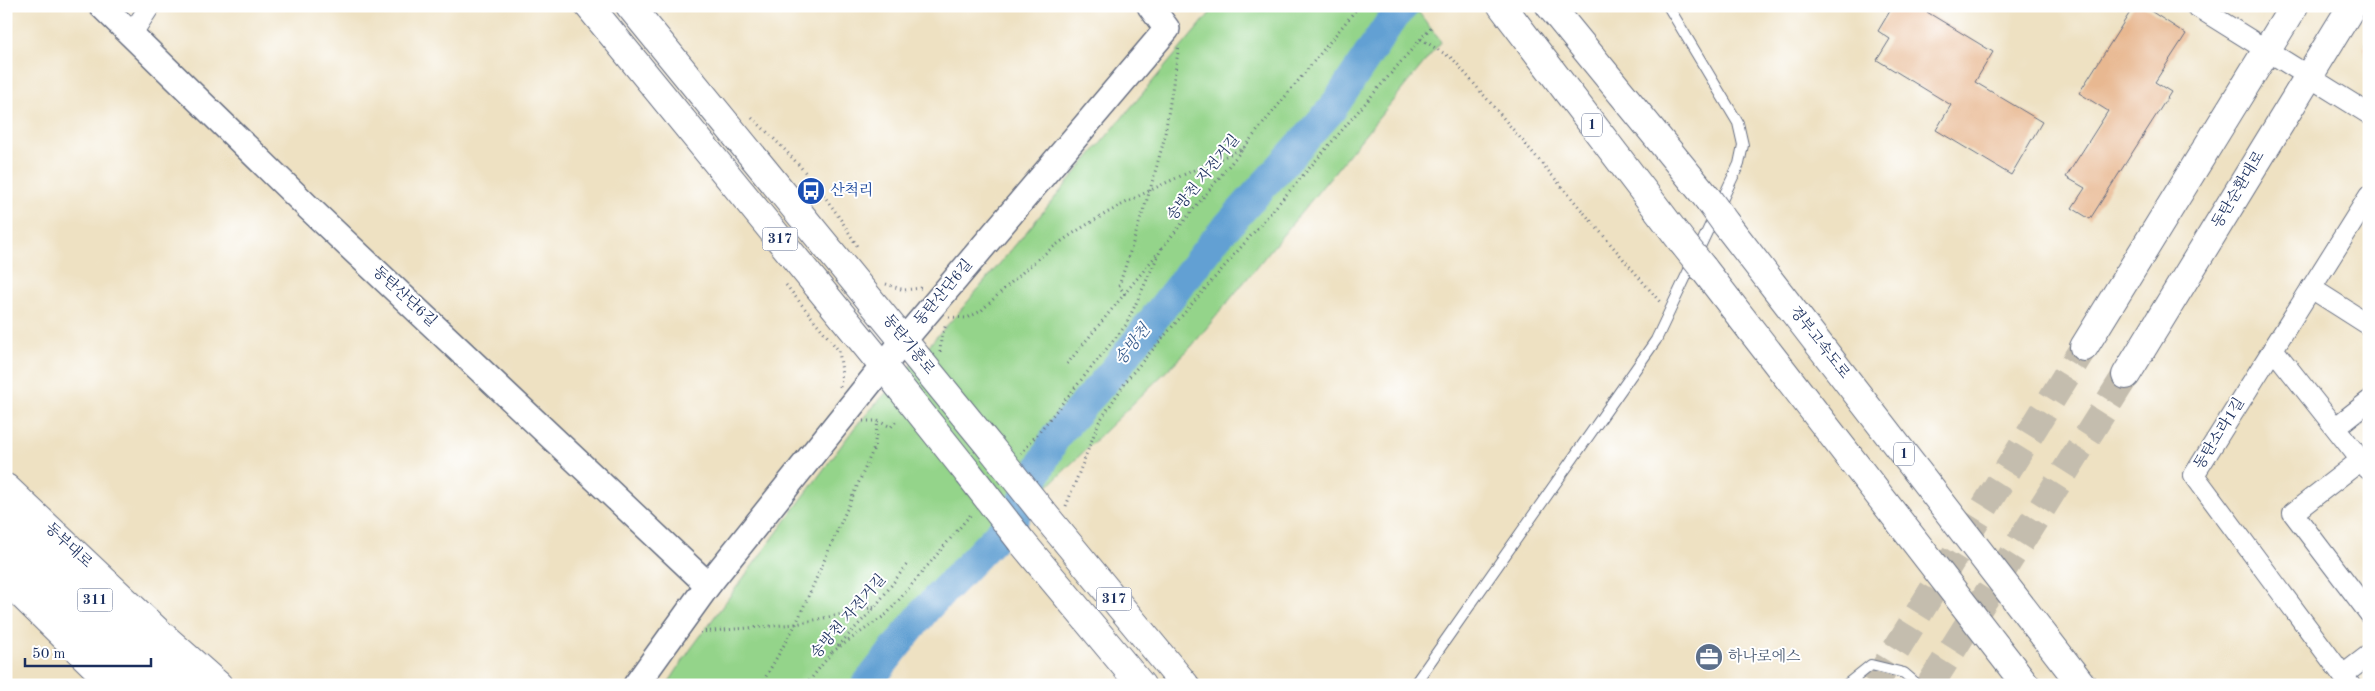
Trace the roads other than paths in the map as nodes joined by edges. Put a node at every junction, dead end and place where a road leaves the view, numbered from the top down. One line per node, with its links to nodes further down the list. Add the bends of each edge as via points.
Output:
1 (102, 6): 12 (street, 동탄산단6길)
2 (150, 6): 12 (street)
3 (589, 6): 22 (main road, 317)
4 (630, 6): 19 (main road, 동탄기흥로 / 317)
5 (1150, 6): 19 (street, 동탄산단6길, via 1167,29)
6 (1502, 6): 45 (main road, 1, bridge)
7 (1550, 6): 46 (main road, 경부고속도로 / 1, bridge, via 1708,199)
8 (1668, 6): 42 (lane, via 1738,123 1743,145 1739,164 1656,340)
9 (2196, 6): 13 (street)
10 (2294, 6): 13 (main road)
11 (2352, 6): 14 (main road, 동탄순환대로)
12 (131, 35): 31 (street, 동탄산단6길)
13 (2267, 50): 14 (street); 20 (main road)
14 (2309, 77): 15 (street); 23 (main road, 동탄순환대로)
15 (2369, 114)
16 (2368, 199): 17 (street, 동탄소라1길)
17 (2311, 288): 18 (street); 21 (street, 동탄소라1길)
18 (2369, 324)
19 (904, 340): 22 (street, 동탄산단6길); 41 (main road, 동탄기흥로 / 317, bridge, via 991,448 1054,510)
20 (2084, 347)
21 (2273, 349): 25 (street); 34 (street, 동탄소라1길, via 2194,475)
22 (884, 366): 31 (street, 동탄산단6길); 40 (main road, 317, bridge, via 1021,541)
23 (2126, 375)
24 (2369, 401): 25 (street)
25 (2336, 427): 26 (street)
26 (2365, 465): 32 (street, via 2293,512)
27 (6, 488): 38 (main road, 동부대로)
28 (6, 515): 37 (main road, 동부대로 / 311)
29 (6, 547): 36 (main road, 311)
30 (6, 579): 35 (main road)
31 (708, 585): 39 (street, 동탄산단6길)
32 (2369, 613)
33 (2369, 655): 34 (street)
34 (2346, 680)
35 (114, 685)
36 (154, 685)
37 (185, 685)
38 (218, 685)
39 (636, 685)
40 (1142, 685)
41 (1185, 685)
42 (1414, 685)
43 (1846, 685): 44 (lane, via 1871,665 1904,673)
44 (1918, 685)
45 (2026, 685)
46 (2082, 685)

